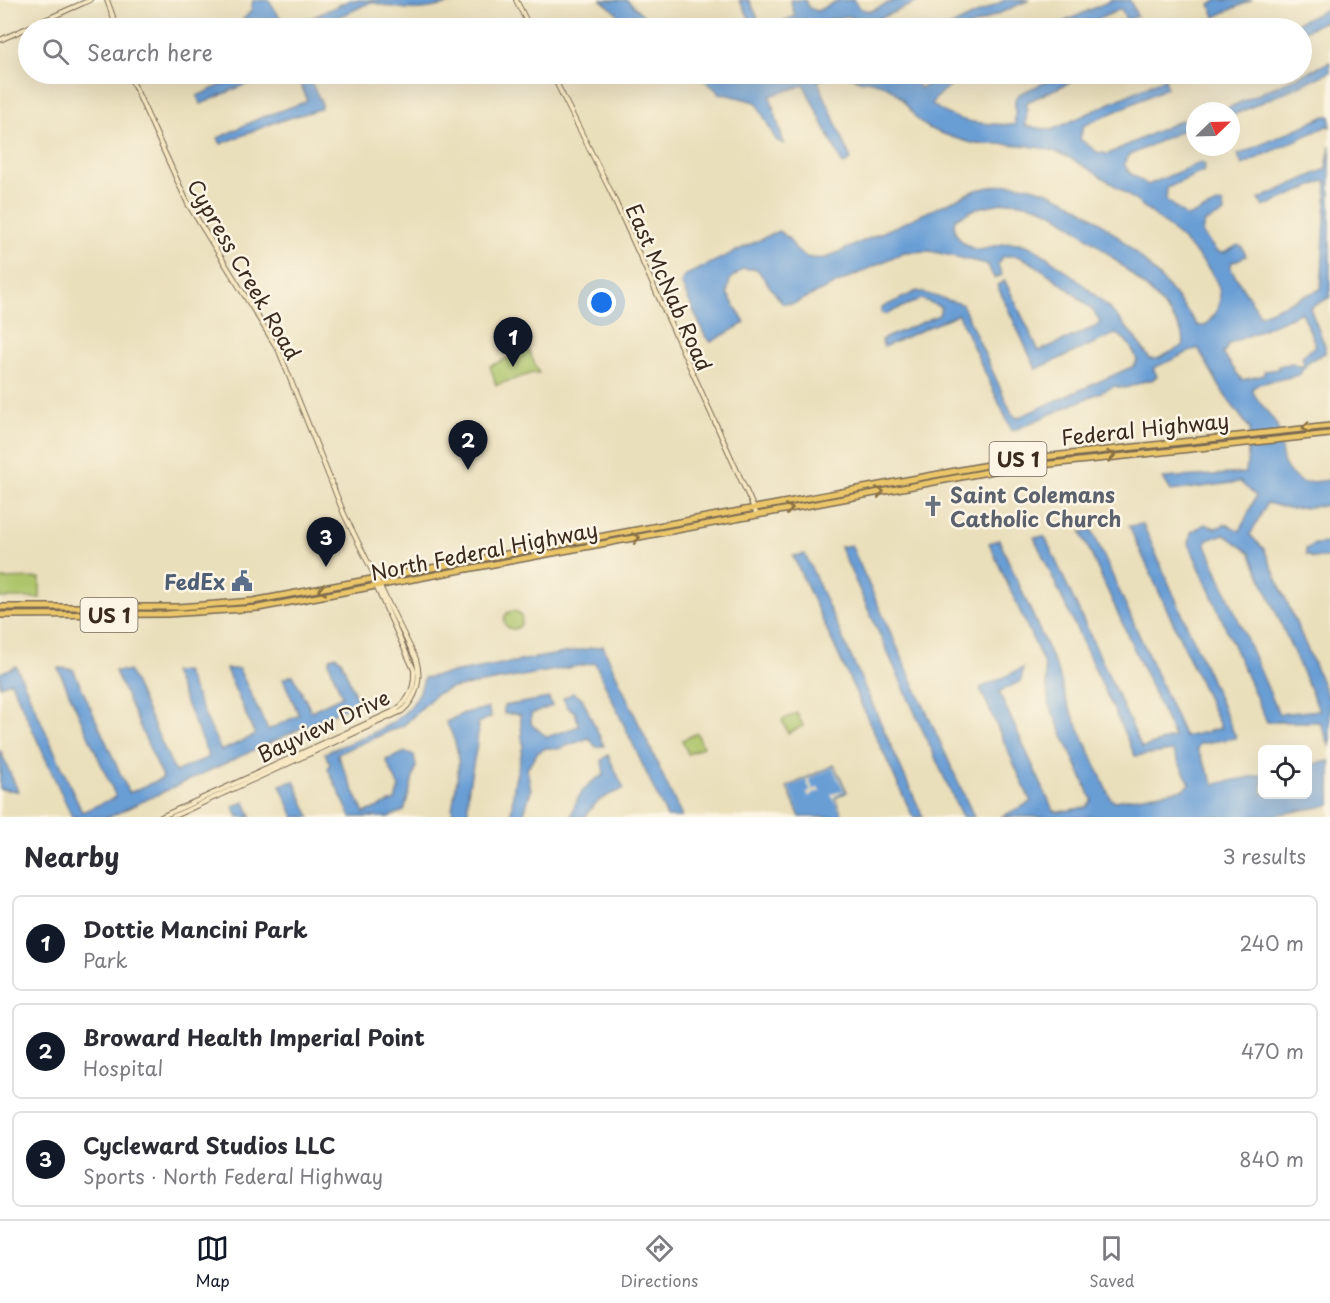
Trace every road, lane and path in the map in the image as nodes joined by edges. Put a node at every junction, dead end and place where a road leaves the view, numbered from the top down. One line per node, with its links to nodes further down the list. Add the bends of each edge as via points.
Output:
1 (90, 0): 4 (street)
2 (107, 0): 5 (street)
3 (516, 0): 6 (street)
4 (50, 18)
5 (113, 18)
6 (525, 18)
7 (18, 32): 8 (street)
8 (0, 40)
9 (132, 84): 36 (street, Cypress Creek Road, via 188,204 279,351 327,473)
10 (557, 84): 25 (street, East McNab Road, via 611,192)
11 (1330, 426): 13 (main road, Federal Highway / US 1, one-way to 13)
12 (1330, 434): 15 (main road, Federal Highway / US 1)
13 (1207, 438): 14 (main road, Federal Highway / US 1); 15 (main road)
14 (1194, 439): 16 (main road); 17 (main road, Federal Highway / US 1)
15 (1194, 448): 16 (main road, Federal Highway / US 1)
16 (1182, 449): 19 (main road, Federal Highway / US 1, one-way to 16)
17 (1065, 453): 18 (main road, Federal Highway / US 1); 19 (main road)
18 (1050, 455): 20 (main road); 21 (main road, Federal Highway / US 1)
19 (1057, 462): 20 (main road, Federal Highway / US 1)
20 (1040, 464): 23 (main road, Federal Highway / US 1, one-way to 20)
21 (860, 488): 22 (main road, Federal Highway / US 1); 23 (main road)
22 (848, 490): 24 (main road); 25 (main road, Federal Highway / US 1)
23 (848, 498): 24 (main road, Federal Highway / US 1)
24 (837, 500): 26 (main road, Federal Highway / US 1, one-way to 24)
25 (753, 508): 26 (street, East McNab Road); 27 (main road, North Federal Highway / US 1)
26 (757, 515): 29 (main road, North Federal Highway / US 1)
27 (685, 521): 28 (main road, North Federal Highway / US 1); 29 (main road)
28 (673, 524): 30 (main road); 31 (main road, North Federal Highway / US 1)
29 (676, 530): 30 (main road, North Federal Highway / US 1)
30 (663, 533): 32 (main road, North Federal Highway / US 1, one-way to 30)
31 (516, 553): 32 (main road); 33 (main road); 34 (main road, North Federal Highway / US 1)
32 (513, 561): 33 (main road, North Federal Highway / US 1)
33 (504, 563): 35 (main road, North Federal Highway / US 1)
34 (453, 565): 35 (main road); 36 (main road, North Federal Highway / US 1)
35 (446, 574): 37 (main road, North Federal Highway / US 1)
36 (376, 579): 37 (street, Bayview Drive); 38 (main road, North Federal Highway / US 1, one-way to 38)
37 (379, 586): 41 (main road, North Federal Highway / US 1); 50 (street, Bayview Drive, via 411,660 414,683 402,706)
38 (283, 597): 39 (main road, North Federal Highway / US 1); 41 (main road)
39 (226, 604): 40 (main road, North Federal Highway / US 1); 45 (main road)
40 (194, 606): 44 (main road, North Federal Highway / US 1); 46 (main road)
41 (273, 606): 45 (main road, North Federal Highway / US 1)
42 (0, 607): 43 (main road, North Federal Highway / US 1)
43 (60, 607): 44 (main road, North Federal Highway / US 1); 48 (main road)
44 (72, 607): 49 (main road)
45 (216, 612): 46 (main road, North Federal Highway / US 1)
46 (184, 614): 49 (main road, North Federal Highway / US 1)
47 (0, 615): 48 (main road, North Federal Highway / US 1)
48 (52, 615): 49 (main road, North Federal Highway / US 1)
49 (61, 615)
50 (188, 807): 51 (street, Bayview Drive); 52 (street, Bayview Drive)
51 (161, 817)
52 (172, 817)

